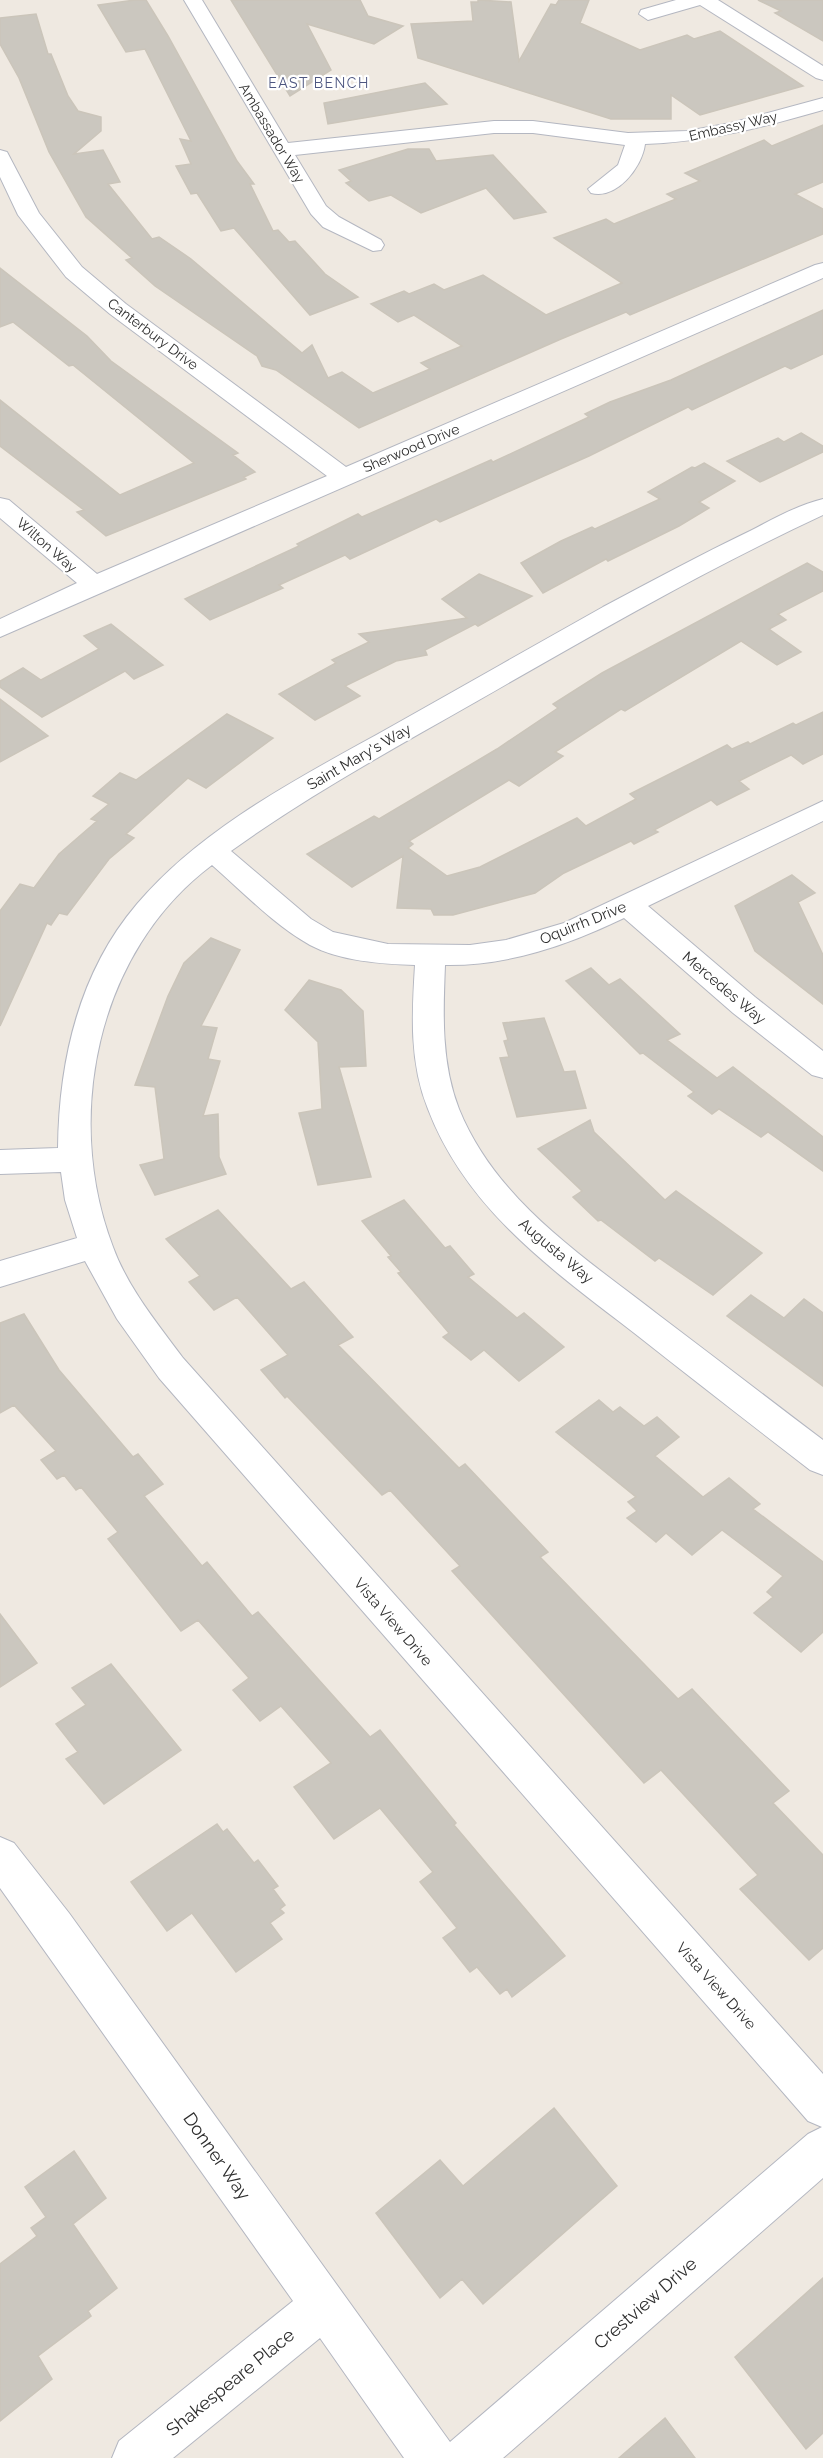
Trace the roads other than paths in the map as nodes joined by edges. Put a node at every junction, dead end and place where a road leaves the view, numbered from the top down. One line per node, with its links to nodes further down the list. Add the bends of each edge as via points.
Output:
1 (193, 0): 12 (street, Ambassador Way)
2 (696, 0): 4 (street)
3 (705, 0): 5 (street)
4 (648, 14)
5 (823, 74)
6 (823, 104): 11 (street, Embassy Way, via 717,132)
7 (491, 108): 10 (street, via 484,112)
8 (511, 108): 9 (street)
9 (533, 127): 10 (street, Embassy Way); 11 (street, Embassy Way)
10 (475, 129): 12 (street, Embassy Way)
11 (636, 139): 14 (street, via 634,157 626,171)
12 (282, 150): 15 (street, Ambassador Way, via 324,216)
13 (0, 156): 17 (street, Canterbury Drive, via 29,215 74,272)
14 (598, 189)
15 (373, 245)
16 (823, 270): 17 (street, Sherwood Drive)
17 (344, 477): 20 (street, Sherwood Drive)
18 (0, 505): 20 (street, Wilton Way)
19 (823, 506): 23 (street, Saint Mary's Way, via 632,601 327,775)
20 (94, 585): 21 (street, Sherwood Drive)
21 (0, 629)
22 (823, 810): 24 (street, Oquirrh Drive)
23 (213, 851): 25 (street, Oquirrh Drive, via 301,926 323,939 361,949); 27 (street, Saint Mary's Way, via 153,903 108,972 82,1052 73,1124)
24 (628, 905): 25 (street, Oquirrh Drive, via 574,930 519,947 470,955); 26 (street, Mercedes Way)
25 (430, 956): 31 (street, Augusta Way, via 429,1049 435,1078 453,1132 483,1181 549,1249)
26 (823, 1067)
27 (76, 1159): 28 (street); 29 (street, Vista View Drive)
28 (0, 1162)
29 (95, 1245): 30 (street); 33 (street, Vista View Drive, via 127,1309 193,1396)
30 (0, 1274)
31 (823, 1460)
32 (0, 1856): 35 (street, Donner Way)
33 (823, 2106)
34 (823, 2149): 38 (street, Crestview Drive)
35 (323, 2306): 36 (street, Shakespeare Place); 37 (street, Donner Way)
36 (136, 2458)
37 (433, 2458)
38 (467, 2458)

